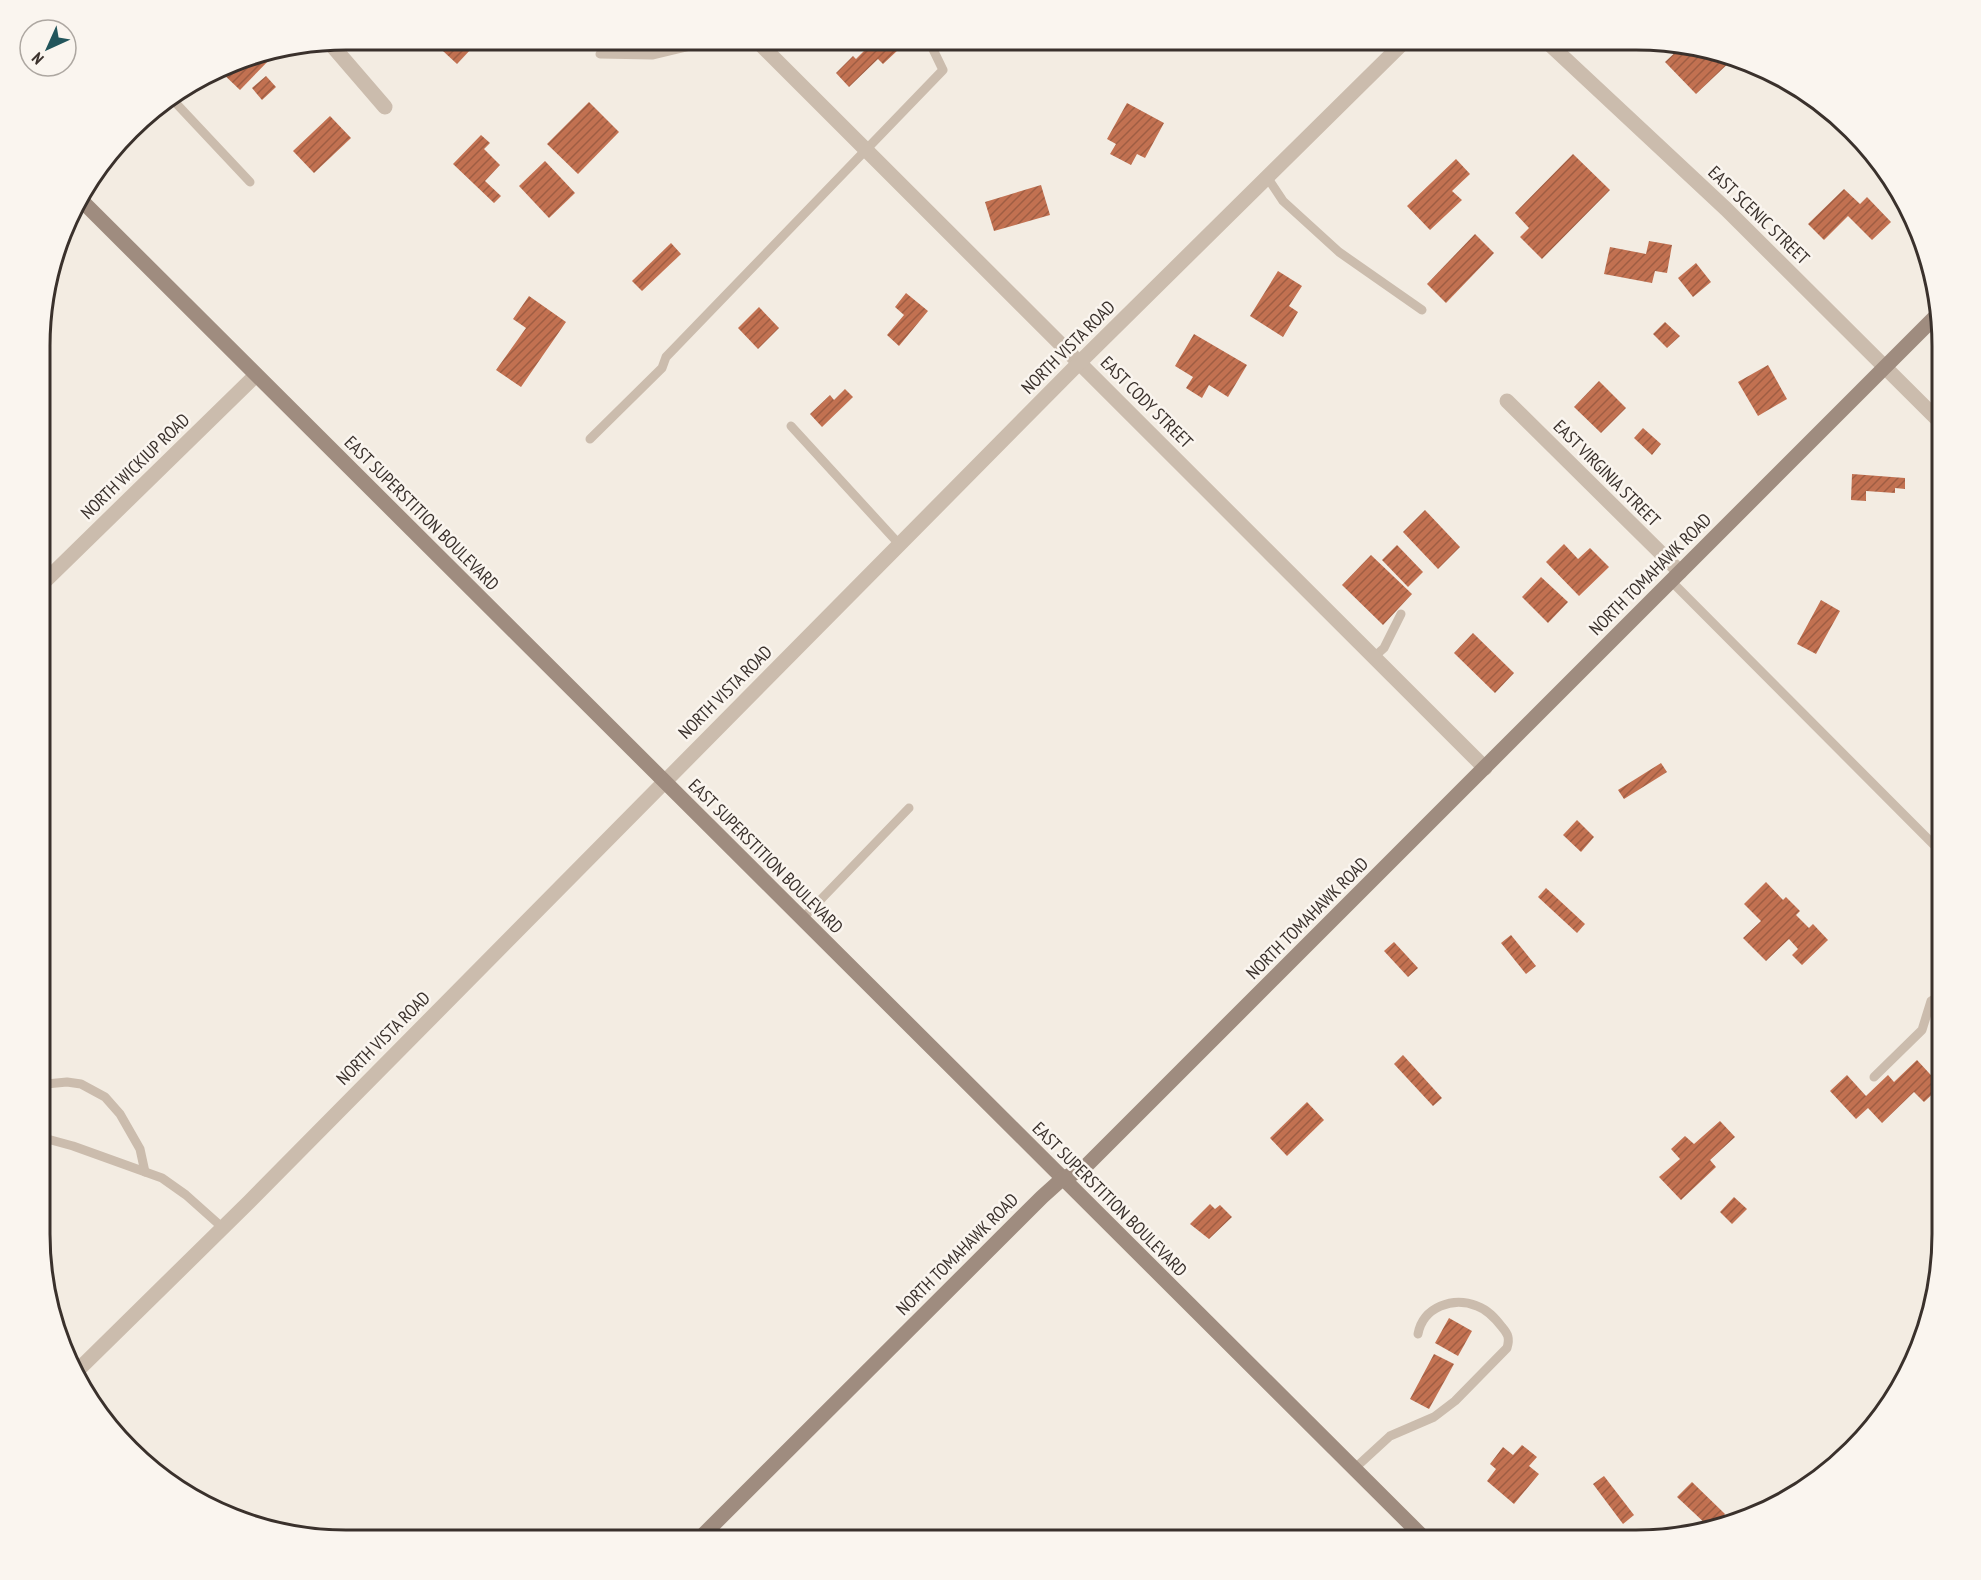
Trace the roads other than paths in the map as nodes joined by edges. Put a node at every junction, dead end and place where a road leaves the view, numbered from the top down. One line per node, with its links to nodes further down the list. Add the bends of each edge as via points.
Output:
1 (336, 50): 9 (street)
2 (673, 50): 7 (lane, via 652,55)
3 (770, 50): 10 (street, EAST CODY STREET)
4 (933, 50): 10 (lane, via 943,70)
5 (1395, 50): 11 (street, NORTH VISTA ROAD)
6 (1556, 50): 17 (street, EAST SCENIC STREET, via 1726,209)
7 (600, 54)
8 (176, 103): 12 (lane)
9 (385, 107)
10 (865, 149): 16 (street, EAST CODY STREET); 22 (lane, via 666,357 662,368)
11 (1267, 177): 14 (lane, via 1283,201 1339,252); 16 (street, NORTH VISTA ROAD)
12 (250, 182)
13 (85, 205): 18 (main road, EAST SUPERSTITION BOULEVARD)
14 (1422, 310)
15 (1931, 322): 17 (main road, NORTH TOMAHAWK ROAD)
16 (1080, 362): 23 (street, NORTH VISTA ROAD); 27 (street, EAST CODY STREET)
17 (1885, 368): 20 (street, EAST SCENIC STREET); 25 (main road, NORTH TOMAHAWK ROAD)
18 (256, 375): 24 (street, NORTH WICKIUP ROAD); 29 (main road, EAST SUPERSTITION BOULEVARD)
19 (1507, 401): 25 (street, EAST VIRGINIA STREET)
20 (1932, 414)
21 (791, 426): 23 (lane)
22 (590, 439)
23 (899, 544): 29 (street, NORTH VISTA ROAD)
24 (50, 576)
25 (1675, 576): 28 (main road, NORTH TOMAHAWK ROAD); 31 (lane)
26 (1401, 614): 27 (lane, via 1384,648)
27 (1374, 657): 28 (street, EAST CODY STREET)
28 (1485, 768): 38 (main road, NORTH TOMAHAWK ROAD, via 1083,1169)
29 (663, 781): 32 (main road, EAST SUPERSTITION BOULEVARD); 39 (street, NORTH VISTA ROAD)
30 (909, 808): 32 (lane)
31 (1932, 843)
32 (802, 919): 38 (main road, EAST SUPERSTITION BOULEVARD)
33 (1932, 1000): 34 (lane, via 1922,1030)
34 (1874, 1077)
35 (50, 1084): 37 (lane, via 81,1084 105,1096 140,1149)
36 (50, 1140): 37 (lane)
37 (145, 1172): 39 (lane, via 162,1178 186,1195)
38 (1062, 1179): 42 (main road, EAST SUPERSTITION BOULEVARD); 43 (main road, NORTH TOMAHAWK ROAD)
39 (223, 1228): 41 (street, NORTH VISTA ROAD)
40 (1418, 1334): 42 (lane, via 1424,1317 1432,1311 1463,1302 1490,1313 1509,1340 1507,1348 1455,1401 1434,1417 1390,1436)
41 (81, 1367)
42 (1354, 1469): 44 (main road, EAST SUPERSTITION BOULEVARD)
43 (707, 1530)
44 (1416, 1530)

